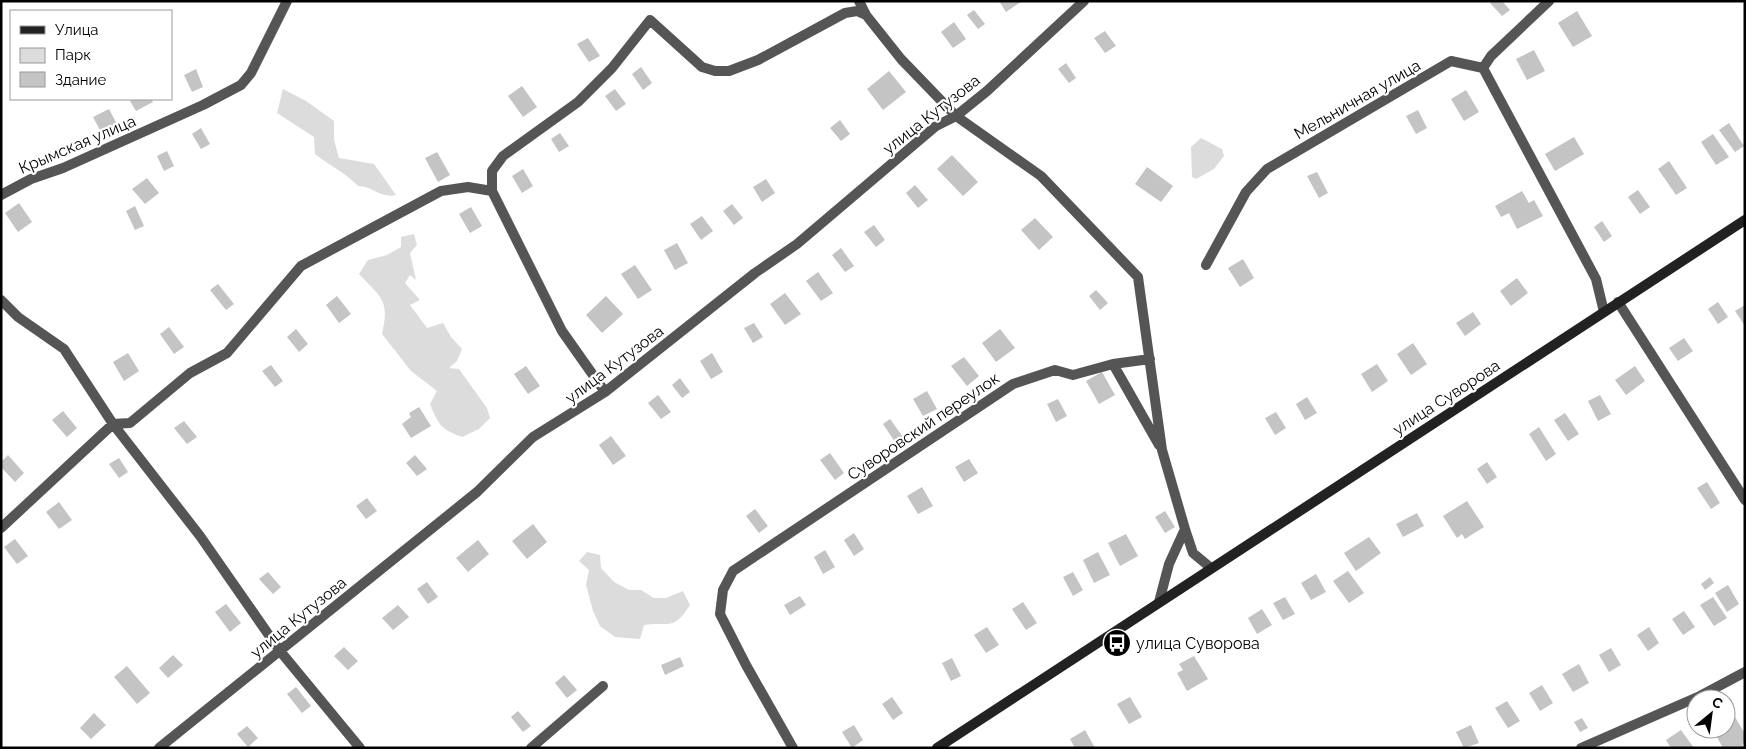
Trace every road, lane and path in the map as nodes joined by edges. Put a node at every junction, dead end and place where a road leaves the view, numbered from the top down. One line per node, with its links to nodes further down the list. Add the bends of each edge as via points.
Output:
1 (287, 1): 9 (street, Крымская улица, via 251,74 241,85)
2 (859, 1): 5 (street)
3 (1084, 1): 7 (street, улица Кутузова, via 987,92)
4 (1549, 1): 6 (street, via 1491,56)
5 (866, 15): 7 (street, via 901,60); 8 (street, via 845,12 758,60 729,71 702,67 650,20 612,68 578,102 503,156 492,171)
6 (1483, 68): 11 (street, Мельничная улица, via 1451,62 1267,169 1246,192); 14 (street, via 1596,279)
7 (956, 116): 15 (street, via 1041,176 1138,277); 17 (street, улица Кутузова, via 936,126 797,244 755,273)
8 (492, 191): 17 (street, via 562,331); 18 (street, via 468,187 441,191 301,266 227,353 190,373 130,423)
9 (1, 195)
10 (1745, 220): 13 (street, улица Суворова)
11 (1206, 265)
12 (1, 300): 18 (street, via 18,317 64,349)
13 (1618, 302): 14 (street, улица Суворова); 20 (street)
14 (1604, 312): 23 (street, улица Суворова)
15 (1150, 358): 16 (street, Суворовский переулок); 19 (street)
16 (1113, 364): 19 (street); 31 (street, Суворовский переулок, via 1073,375 1055,370 1012,384 732,572 723,590 720,614)
17 (605, 392): 25 (street, улица Кутузова, via 533,437 477,492)
18 (113, 424): 21 (street); 25 (street, via 200,536)
19 (1162, 450): 22 (street)
20 (1745, 500)
21 (1, 528)
22 (1184, 529): 23 (street, via 1193,553); 24 (street, via 1169,564)
23 (1211, 568): 24 (street, улица Суворова)
24 (1159, 602): 32 (street, улица Суворова)
25 (280, 651): 28 (street, улица Кутузова); 29 (street)
26 (1745, 672): 33 (street, via 1700,696)
27 (603, 686): 30 (street)
28 (159, 748)
29 (360, 748)
30 (531, 748)
31 (793, 748)
32 (937, 748)
33 (1581, 748)

